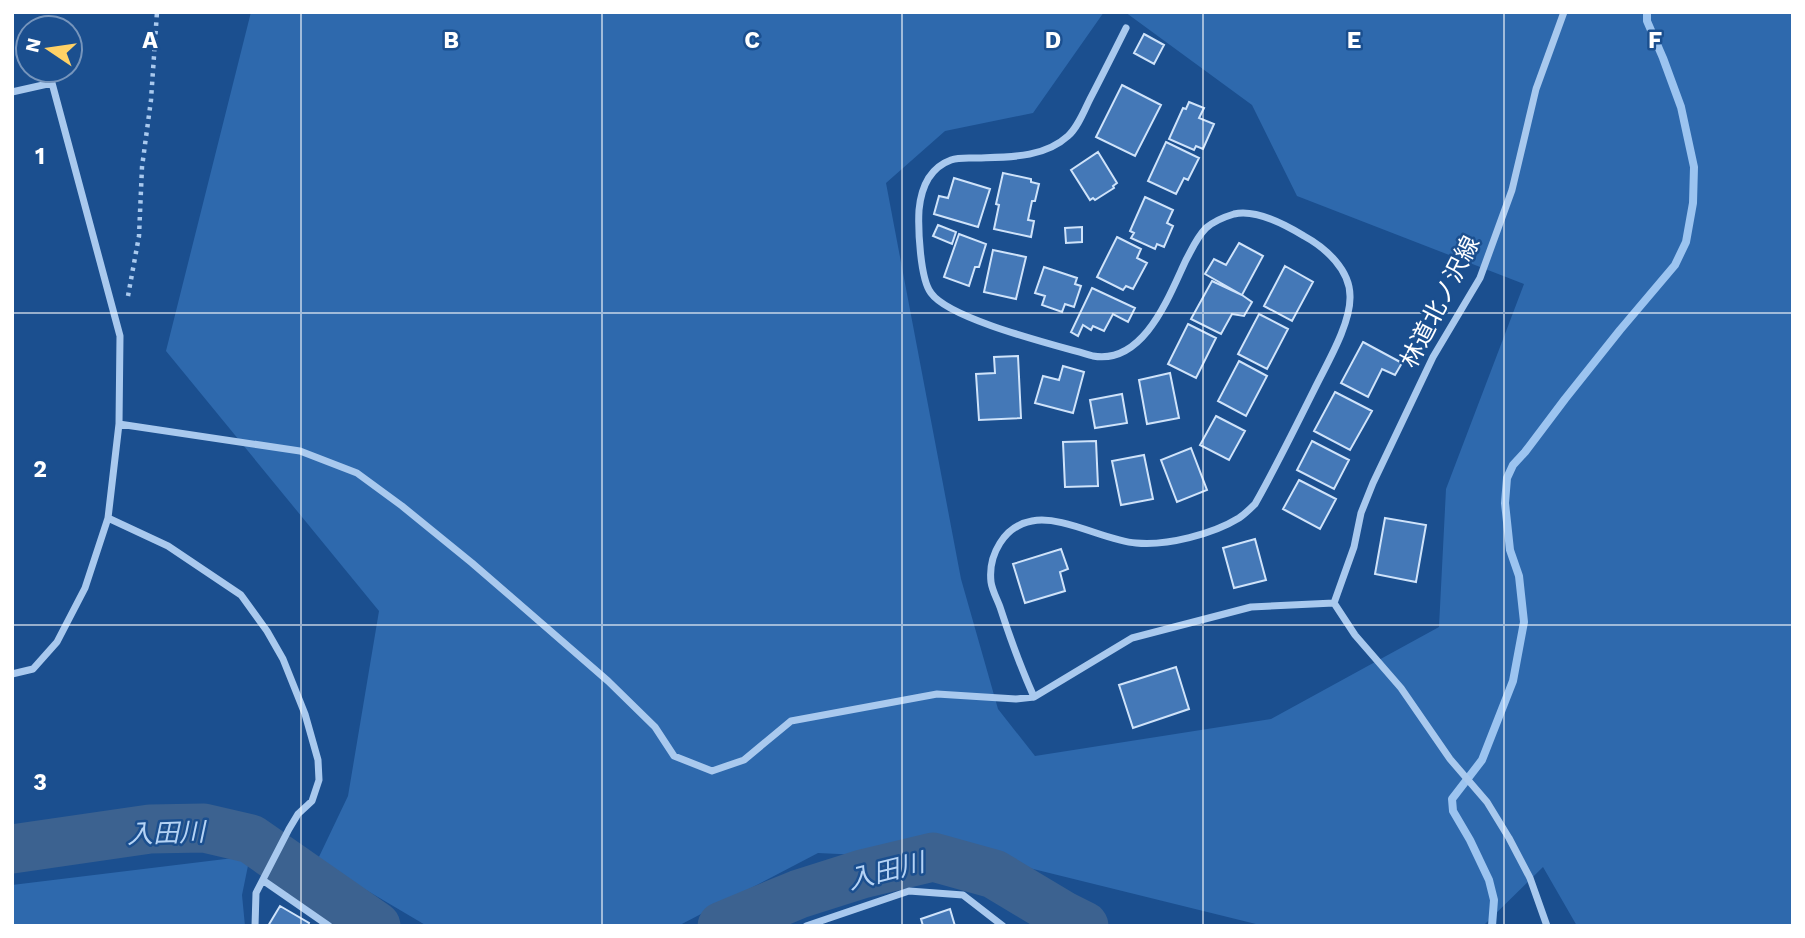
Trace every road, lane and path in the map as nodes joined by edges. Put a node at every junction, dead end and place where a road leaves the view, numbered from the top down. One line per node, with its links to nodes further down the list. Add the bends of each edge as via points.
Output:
1 (157, 12): 5 (path, via 139,236)
2 (1564, 12): 8 (street, 林道北ノ沢線, via 1536,89 1512,190 1480,278 1433,357 1373,484)
3 (1126, 29): 10 (street, via 1083,113 1070,134 1054,146 1027,155 953,159 930,175 921,192 918,223 931,293 942,304 989,324 1093,356 1111,356 1147,333 1205,229 1238,213 1282,223 1313,241 1339,264 1351,298 1339,340 1255,504 1241,517 1200,534 1164,542 1133,543 1064,524 1032,521 1016,527 1001,541 992,561 991,583)
4 (12, 92): 6 (street, via 52,83 120,336)
5 (128, 297)
6 (119, 424): 7 (street); 10 (street, via 300,451 357,473 472,563 608,681 655,727 674,756 712,771 744,760 792,722 937,694)
7 (108, 518): 9 (street, via 85,588 57,642 33,669); 11 (street, via 168,546 241,596 283,659 305,714 319,780 312,801 298,814)
8 (1334, 603): 10 (street, via 1251,607 1132,638); 16 (street, via 1487,802 1530,878)
9 (12, 674)
10 (1034, 697)
11 (265, 879): 12 (street, via 257,893); 13 (street)
12 (256, 926)
13 (329, 926)
14 (806, 926): 15 (street, via 909,891 963,895)
15 (1003, 926)
16 (1547, 926)

